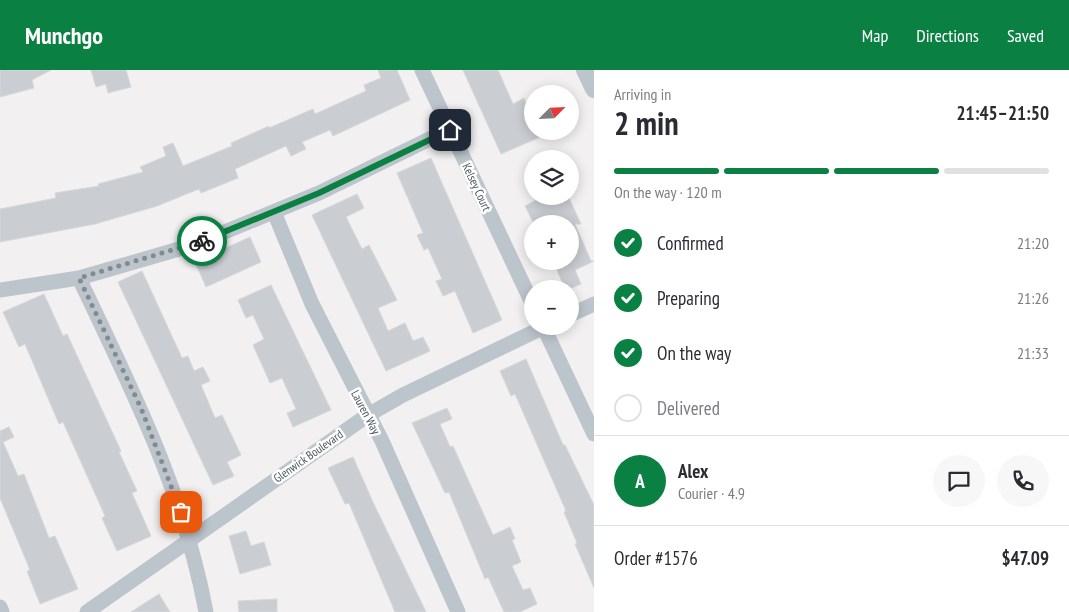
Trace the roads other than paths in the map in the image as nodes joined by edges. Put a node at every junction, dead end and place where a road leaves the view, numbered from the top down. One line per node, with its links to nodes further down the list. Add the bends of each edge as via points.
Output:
1 (422, 70): 4 (street, Kelsey Court)
2 (585, 70): 3 (street)
3 (594, 89)
4 (450, 130): 5 (street); 7 (street, Kelsey Court)
5 (274, 212): 6 (street, via 193,245); 13 (street, Lauren Way, via 312,304)
6 (79, 278): 8 (street); 15 (street, via 141,408 175,492)
7 (524, 286)
8 (0, 290)
9 (594, 304): 10 (street)
10 (579, 311)
11 (528, 335): 13 (street, Glenwick Boulevard)
12 (548, 335): 14 (street)
13 (368, 415): 15 (street, Glenwick Boulevard); 20 (street, Lauren Way)
14 (594, 434)
15 (189, 539): 18 (street, Glenwick Boulevard); 19 (street)
16 (0, 607): 17 (street)
17 (2, 612)
18 (87, 612)
19 (206, 612)
20 (458, 612)

